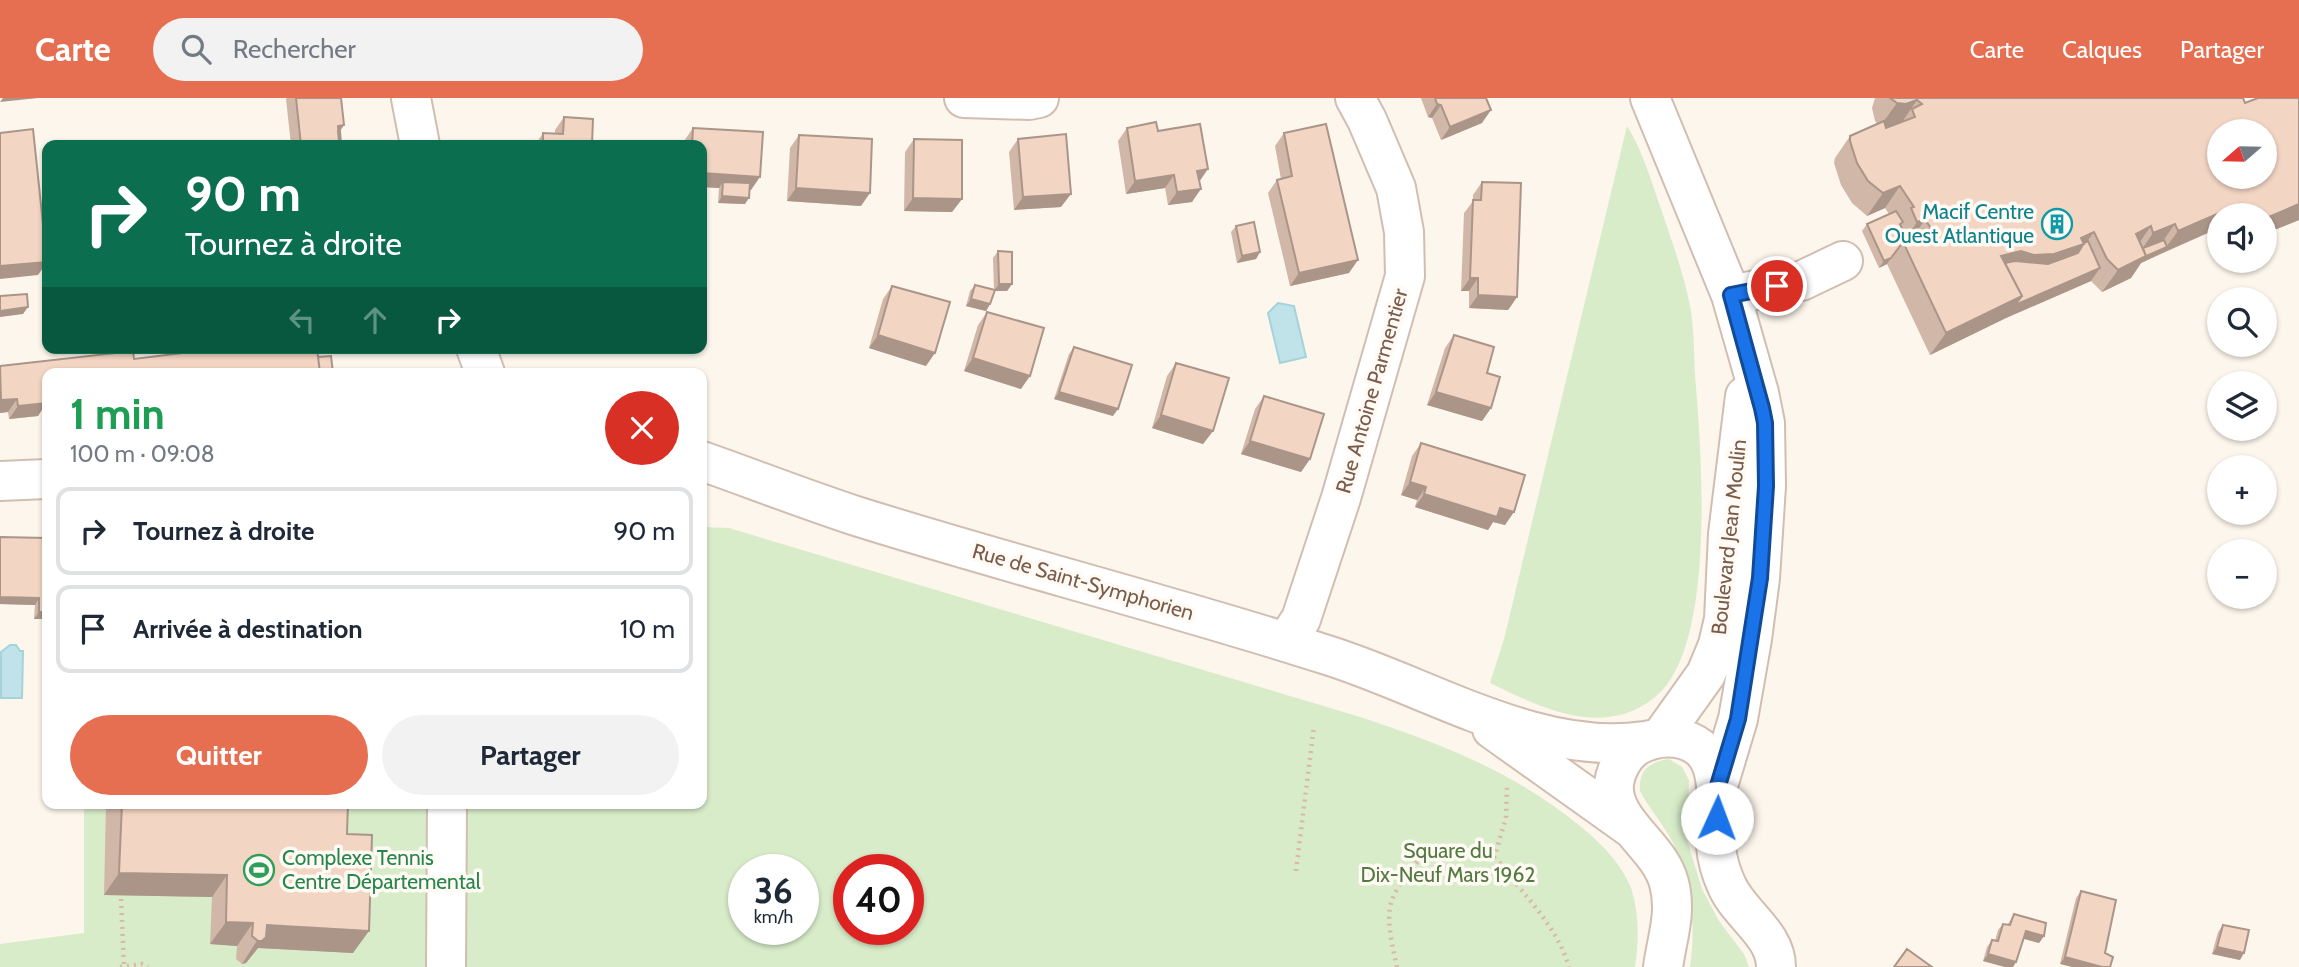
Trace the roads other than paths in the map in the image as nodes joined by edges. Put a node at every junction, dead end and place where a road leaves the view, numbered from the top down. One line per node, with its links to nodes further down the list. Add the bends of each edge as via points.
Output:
1 (411, 98): 6 (street)
2 (964, 98): 3 (street)
3 (1039, 98)
4 (1355, 98): 13 (street, Rue Antoine Parmentier, via 1396,188 1405,275 1341,498 1301,619)
5 (1650, 98): 8 (street, Boulevard Jean Moulin)
6 (419, 140)
7 (1843, 261): 8 (street, via 1801,281)
8 (1731, 295): 9 (street, Boulevard Jean Moulin)
9 (1750, 363): 15 (street, Boulevard Jean Moulin, via 1718,645 1700,684); 16 (street, Boulevard Jean Moulin, via 1765,423 1760,578 1738,719)
10 (707, 463): 13 (street, Rue de Saint-Symphorien, via 855,515)
11 (42, 479): 12 (street)
12 (0, 481)
13 (1286, 642): 14 (street, Rue de Saint-Symphorien, via 1365,667)
14 (1462, 707): 15 (street, Rue de Saint-Symphorien, via 1580,743 1620,745); 18 (street, Rue de Saint-Symphorien)
15 (1653, 739): 16 (street, Rue de Saint-Symphorien, via 1679,738 1694,745 1714,771); 18 (street, Boulevard Jean Moulin, via 1630,752 1614,783 1623,818)
16 (1717, 789): 19 (street, via 1719,867 1729,890)
17 (447, 809): 20 (street)
18 (1635, 831): 21 (street, via 1658,858 1669,881 1674,906)
19 (1759, 928): 22 (street, via 1771,944); 23 (street)
20 (446, 967)
21 (1663, 967)
22 (1776, 967)
23 (1807, 967)

